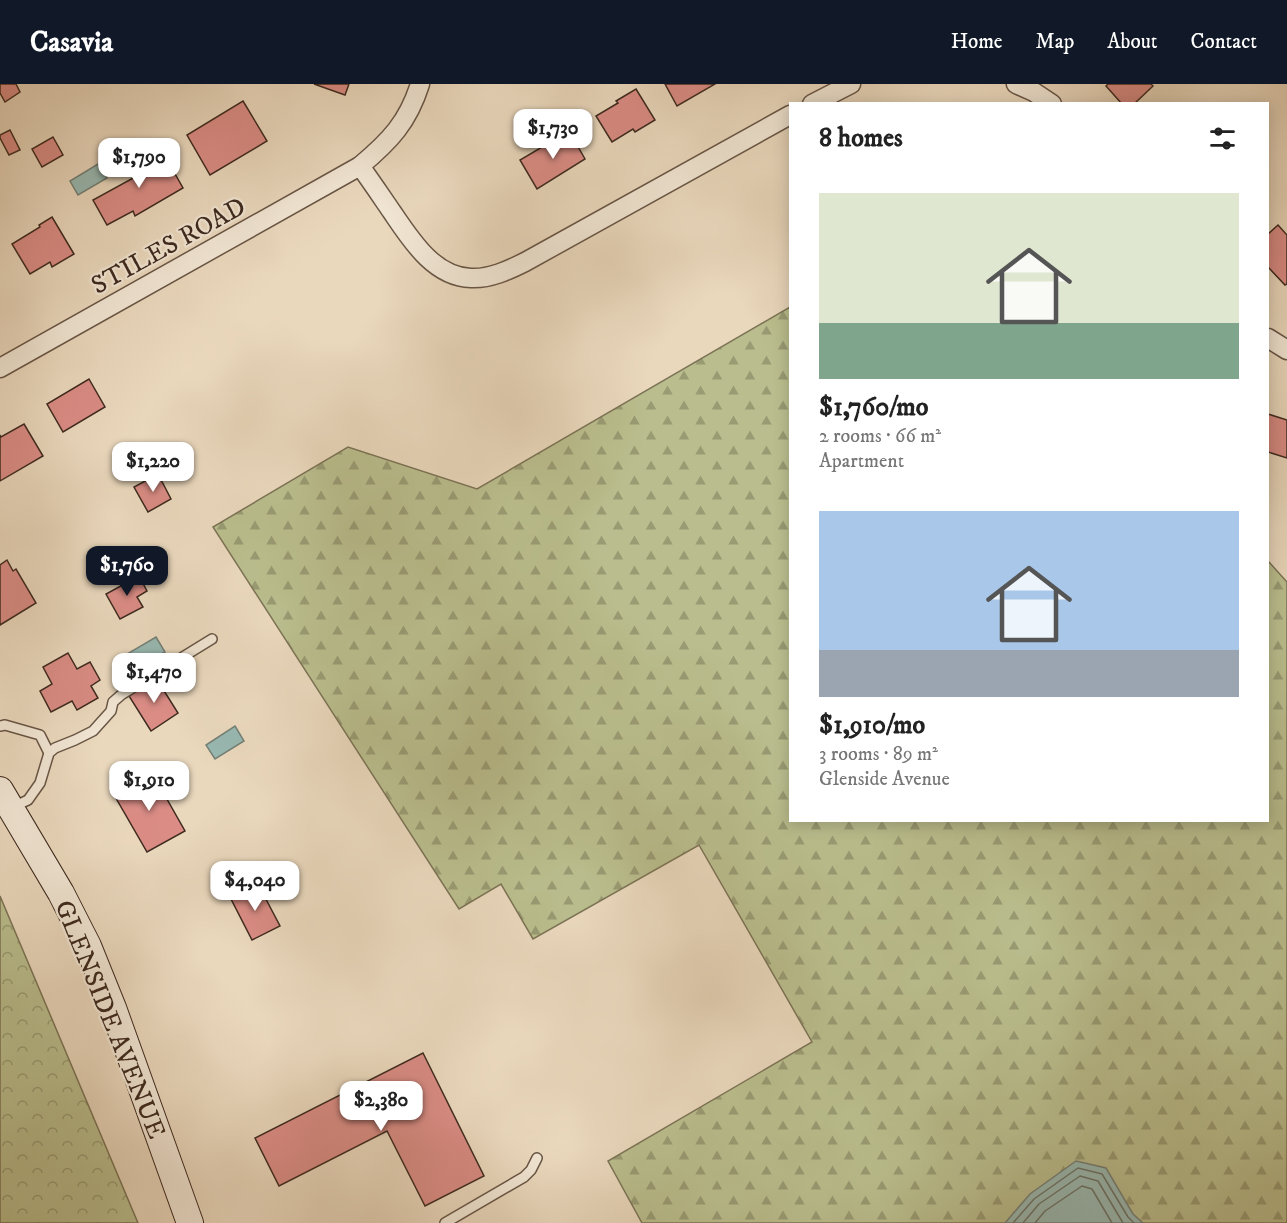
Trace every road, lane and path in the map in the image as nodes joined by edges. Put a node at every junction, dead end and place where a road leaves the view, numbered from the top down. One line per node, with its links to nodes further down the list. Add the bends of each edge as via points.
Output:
1 (420, 84): 7 (street, STILES ROAD, via 399,128)
2 (851, 84): 4 (street)
3 (1016, 84): 5 (street)
4 (816, 102)
5 (1050, 102)
6 (789, 116): 7 (street, via 525,262 482,278 450,273 427,257)
7 (360, 166): 10 (street, STILES ROAD)
8 (1269, 339): 9 (street)
9 (1287, 350)
10 (0, 368)
11 (212, 639): 13 (lane, via 121,695 93,731)
12 (0, 726): 13 (lane, via 40,735)
13 (49, 753): 14 (lane, via 40,783 28,800)
14 (5, 799): 16 (main road, GLENSIDE AVENUE, via 88,946)
15 (537, 1158): 17 (lane, via 524,1177)
16 (190, 1223)
17 (445, 1223)

